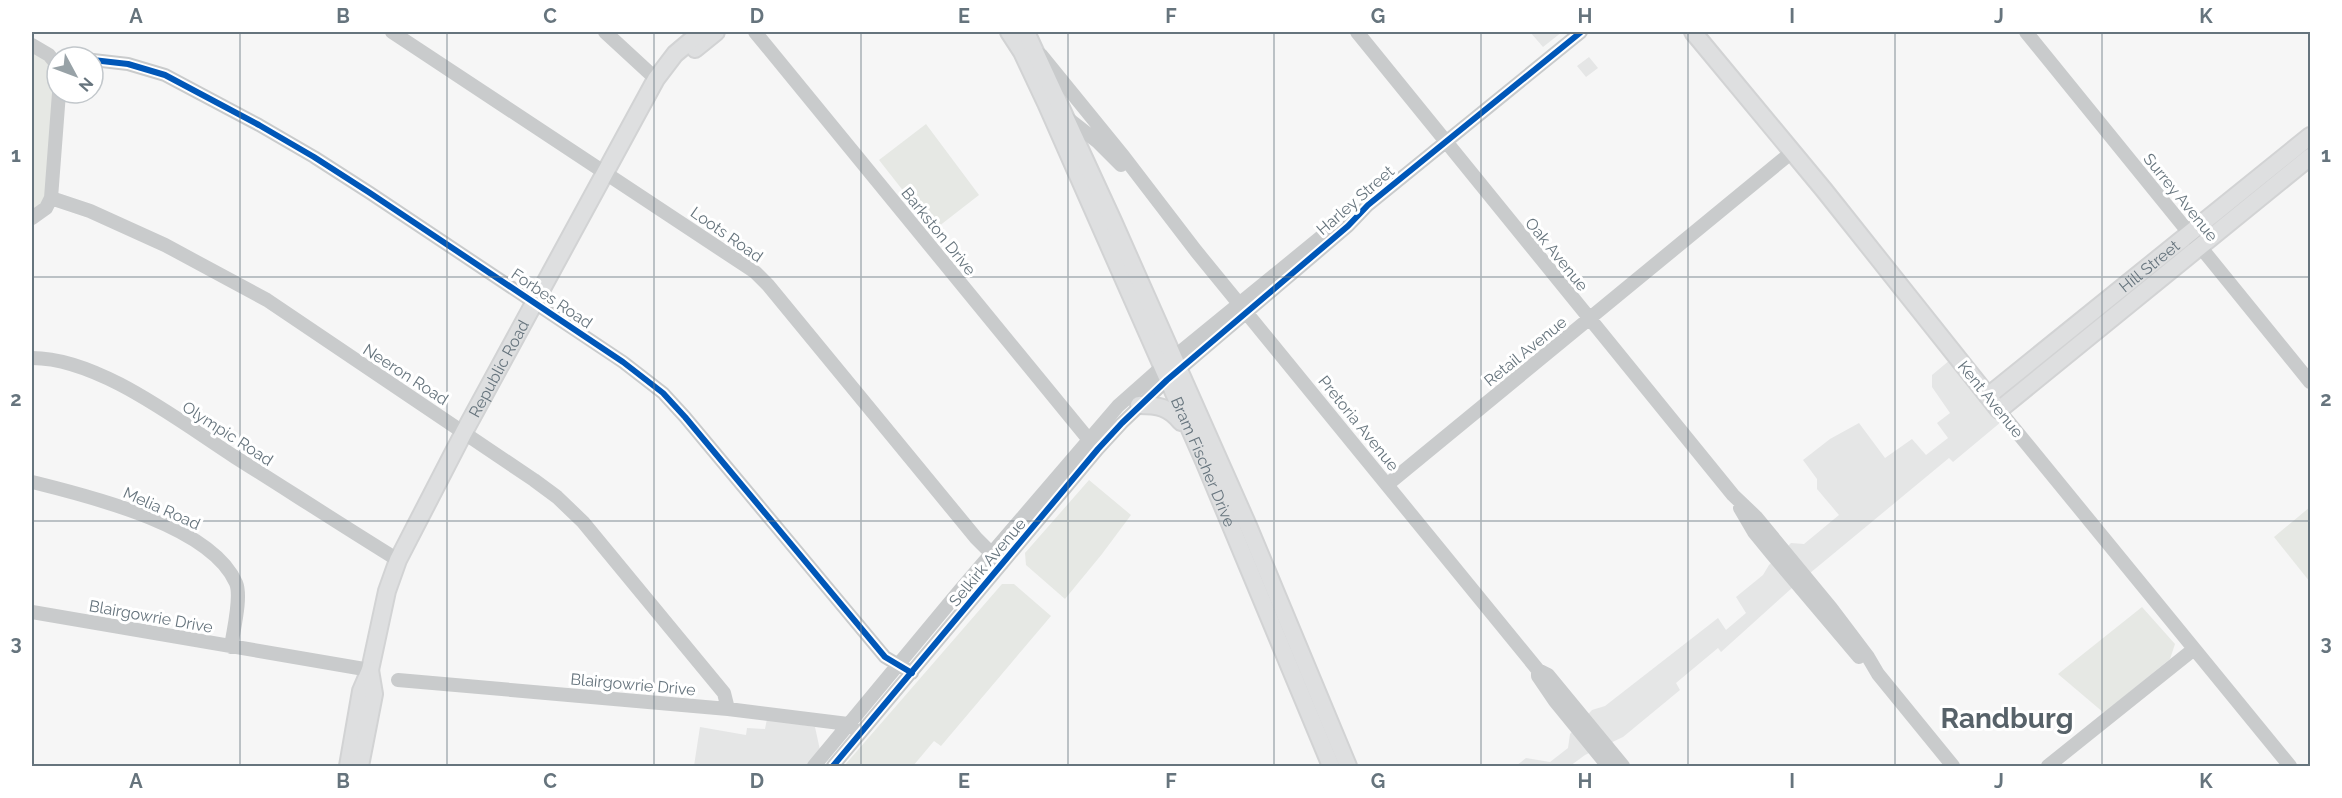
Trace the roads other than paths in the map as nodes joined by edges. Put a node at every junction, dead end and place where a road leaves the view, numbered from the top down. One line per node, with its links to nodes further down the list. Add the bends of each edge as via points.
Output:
1 (392, 32): 23 (street, Loots Road)
2 (605, 32): 15 (street)
3 (701, 32): 15 (main road, Republic Road, via 675,54)
4 (716, 32): 15 (main road, Republic Road)
5 (755, 32): 42 (street, Barkston Drive)
6 (1009, 32): 16 (main road, Bram Fischer Drive)
7 (1357, 32): 20 (street, Oak Avenue)
8 (1581, 32): 20 (street, Harley Street)
9 (1693, 32): 21 (main road, Kent Avenue)
10 (2026, 32): 28 (street, Surrey Avenue)
11 (1030, 39): 18 (main road, Bram Fischer Drive); 25 (street, Pretoria Avenue)
12 (32, 45): 13 (street)
13 (45, 54)
14 (105, 61): 30 (street, Forbes Road, via 149,69 188,86 314,157)
15 (656, 79): 23 (main road, Republic Road)
16 (1046, 104): 18 (street, Pretoria Avenue); 35 (main road, Bram Fischer Drive)
17 (58, 105): 24 (street)
18 (1064, 115): 25 (street, Pretoria Avenue, via 1098,142); 35 (main road, Bram Fischer Drive, via 1113,221)
19 (2310, 136): 28 (main road, Hill Street)
20 (1446, 141): 26 (street, Harley Street); 32 (street, Oak Avenue)
21 (1792, 152): 32 (street, Retail Avenue); 37 (main road, Kent Avenue)
22 (2310, 157): 28 (main road, Hill Street)
23 (605, 172): 30 (main road, Republic Road); 46 (street, Loots Road, via 762,278)
24 (51, 198): 27 (street, via 46,208); 40 (street, Neeron Road, via 165,244 227,277)
25 (1155, 199): 31 (street, Pretoria Avenue)
26 (1368, 204): 29 (street, Harley Street); 31 (street, Harley Street, via 1343,220)
27 (32, 218)
28 (2195, 239): 36 (street, Surrey Avenue); 37 (main road, Hill Street); 39 (main road, Hill Street)
29 (1270, 293): 31 (street, Harley Street); 33 (street, via 1262,310)
30 (534, 303): 40 (main road, Republic Road); 52 (street, Forbes Road, via 663,393 885,657)
31 (1243, 308): 33 (street, Pretoria Avenue); 35 (street, Harley Street)
32 (1589, 320): 45 (street, Retail Avenue); 68 (street, Oak Avenue, via 1733,495 1754,532)
33 (1261, 329): 45 (street, Pretoria Avenue)
34 (32, 358): 47 (street, Olympic Road, via 60,360 81,367 136,394)
35 (1170, 369): 38 (street, Selkirk Avenue); 41 (main road, Bram Fischer Drive); 42 (street, Selkirk Avenue, via 1118,406); 65 (main road, Bram Fischer Drive, via 1249,528)
36 (2310, 382)
37 (1988, 396): 39 (main road, Kent Avenue)
38 (1139, 405): 41 (main road, via 1166,408); 43 (street, Selkirk Avenue)
39 (1999, 410): 51 (street, Kent Avenue)
40 (464, 432): 47 (main road, Republic Road); 57 (street, Neeron Road, via 572,509 724,693)
41 (1190, 435): 64 (main road, Bram Fischer Drive)
42 (1088, 439): 43 (street, Barkston Drive); 46 (street, Selkirk Avenue)
43 (1098, 449): 48 (street, Selkirk Avenue)
44 (32, 482): 50 (street, Melia Road, via 112,504 195,538 237,584)
45 (1388, 484): 54 (street, Pretoria Avenue)
46 (991, 554): 48 (street, Loots Road); 52 (street, Selkirk Avenue)
47 (398, 560): 53 (main road, Republic Road, via 387,591)
48 (1002, 564): 55 (street, Selkirk Avenue)
49 (32, 612): 50 (street, Blairgowrie Drive)
50 (231, 647): 53 (street, Blairgowrie Drive)
51 (2194, 649): 69 (street); 70 (street, Kent Avenue)
52 (898, 665): 55 (street, Forbes Road); 58 (street, Selkirk Avenue)
53 (370, 670): 60 (main road, Republic Road, via 361,691); 61 (main road, Republic Road, via 374,694)
54 (1538, 670): 66 (street, Pretoria Avenue, via 1555,701); 67 (street, Pretoria Avenue, via 1548,675)
55 (912, 673): 59 (street, Selkirk Avenue)
56 (398, 680): 57 (street, Blairgowrie Drive)
57 (729, 709): 58 (street, Blairgowrie Drive)
58 (848, 724): 59 (street, Blairgowrie Drive); 62 (street, Selkirk Avenue)
59 (861, 733): 63 (street, Selkirk Avenue)
60 (348, 766)
61 (360, 766)
62 (814, 766)
63 (833, 766)
64 (1331, 766)
65 (1348, 766)
66 (1608, 766)
67 (1623, 766)
68 (1953, 766)
69 (2048, 766)
70 (2290, 766)

